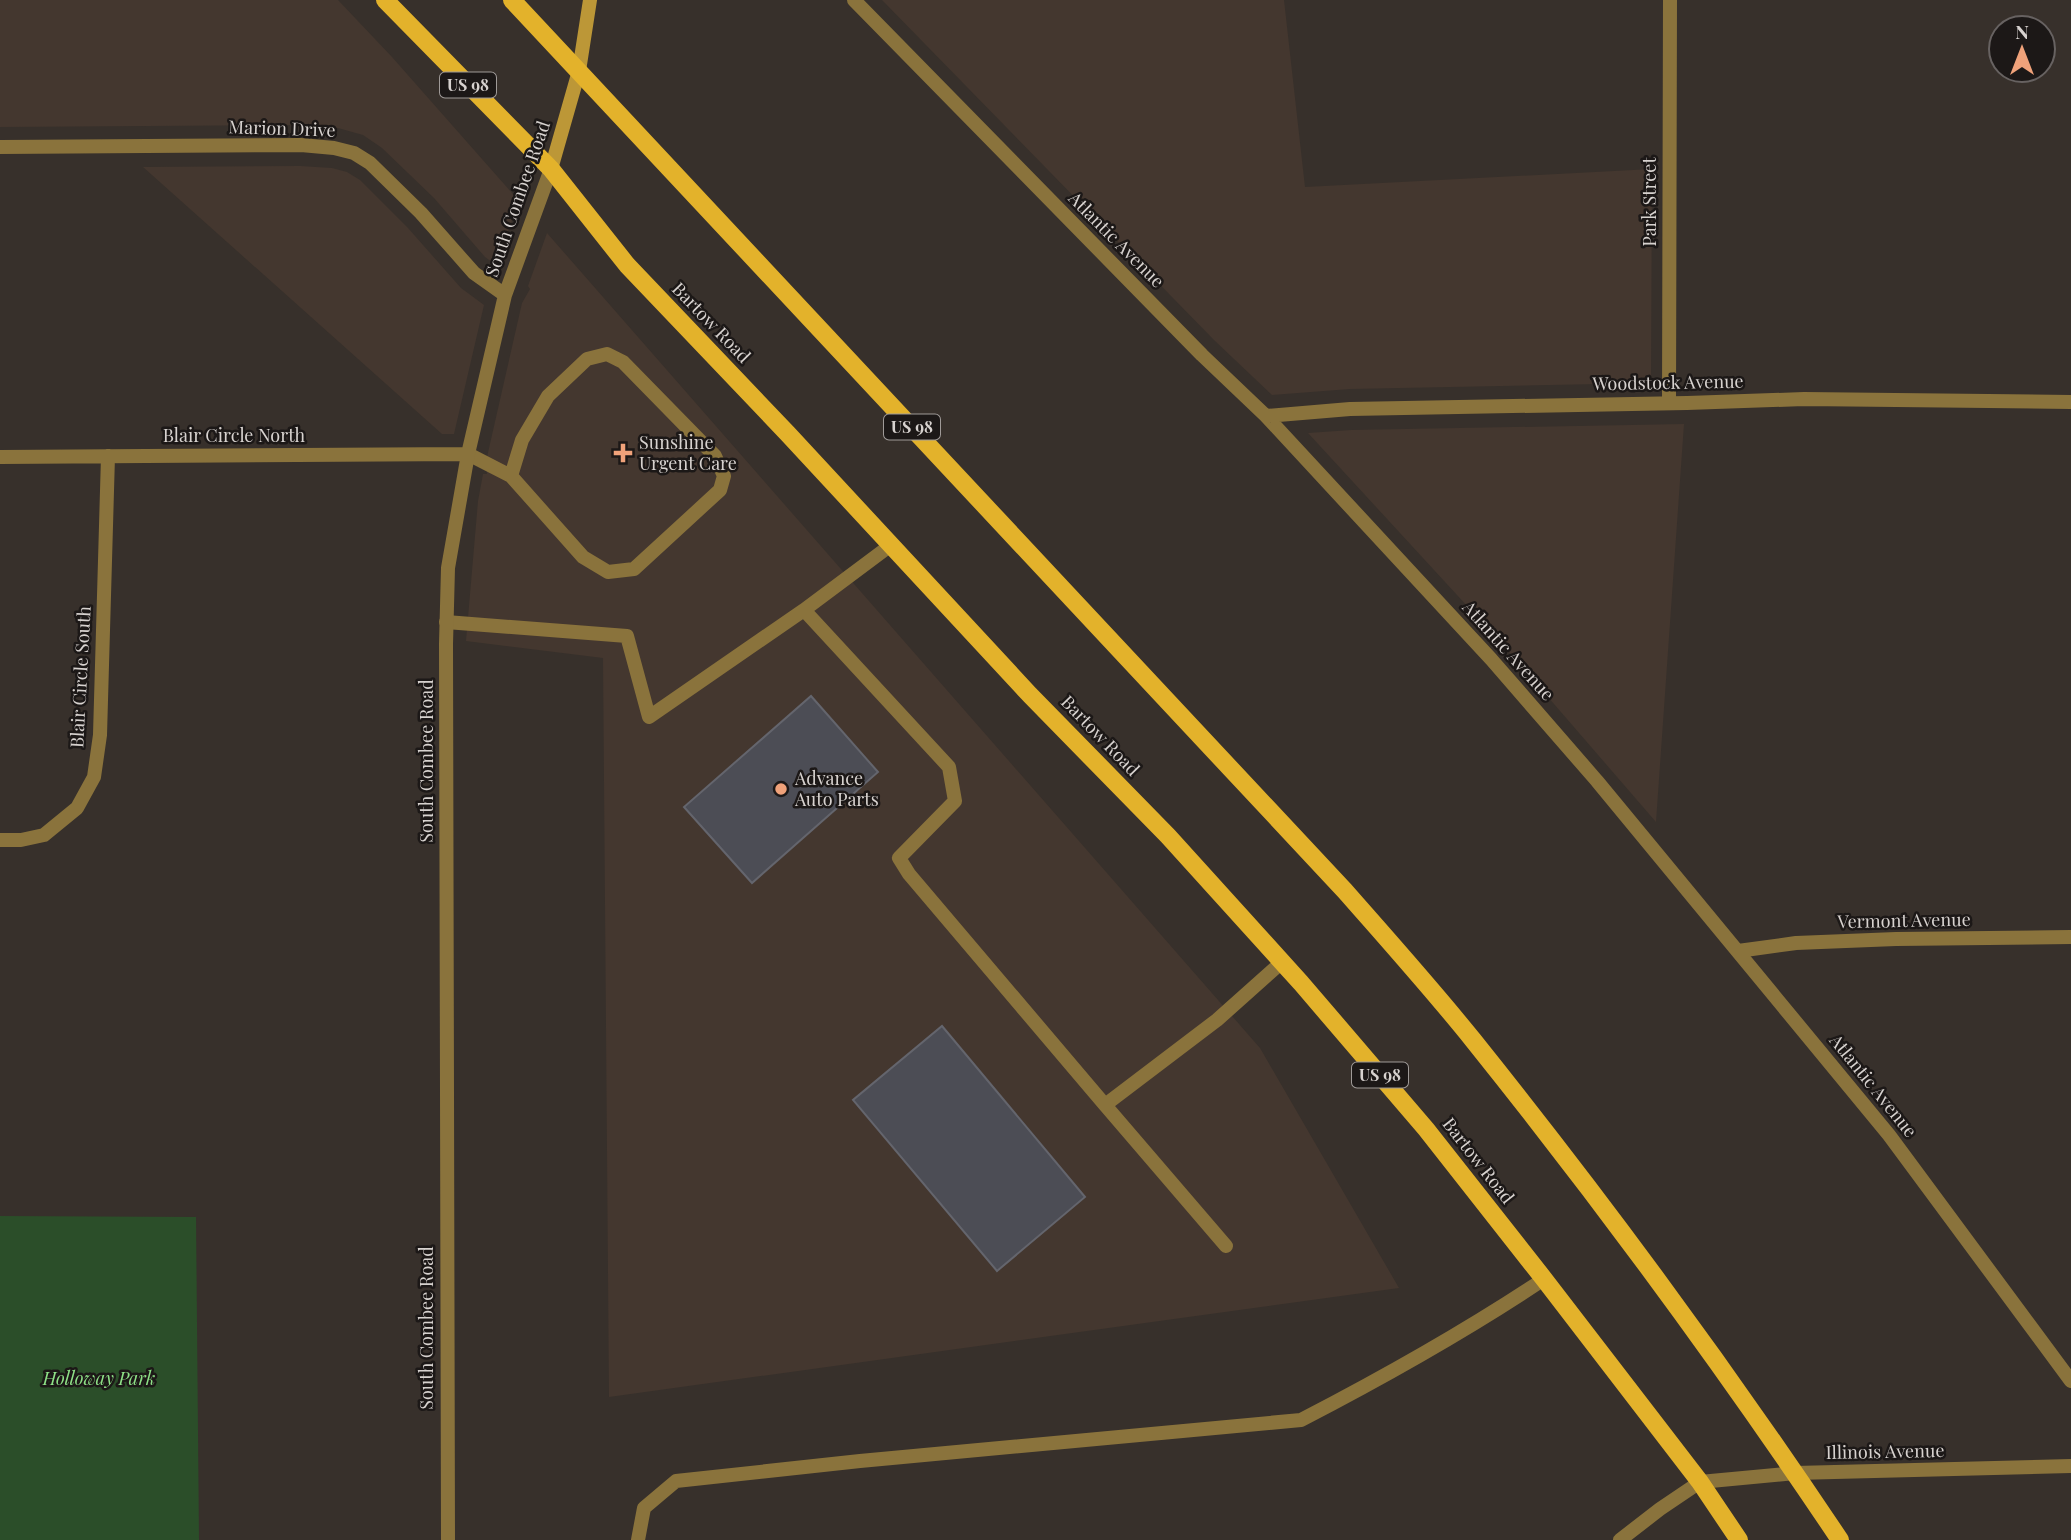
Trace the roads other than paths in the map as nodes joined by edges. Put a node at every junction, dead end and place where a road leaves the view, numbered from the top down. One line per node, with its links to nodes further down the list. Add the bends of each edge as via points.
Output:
1 (385, 0): 8 (main road, Bartow Road / US 98)
2 (512, 0): 6 (main road, US 98)
3 (590, 0): 6 (main road, South Combee Road)
4 (855, 0): 12 (street, Atlantic Avenue)
5 (1670, 0): 11 (street, Park Street)
6 (579, 71): 8 (main road, South Combee Road); 29 (main road, US 98, via 1345,891 1472,1038 1588,1188)
7 (0, 147): 9 (street, Marion Drive, via 300,145 354,153 421,213 474,273)
8 (551, 169): 9 (street, South Combee Road); 17 (main road, Bartow Road / US 98, via 627,265)
9 (505, 295): 13 (street, South Combee Road)
10 (2071, 402): 11 (street, Woodstock Avenue, via 1804,399)
11 (1669, 403): 12 (street, Woodstock Avenue, via 1350,409)
12 (1266, 416): 22 (street, Atlantic Avenue, via 1491,659)
13 (468, 454): 14 (street, Blair Circle North); 16 (street); 19 (street, South Combee Road, via 448,568)
14 (108, 456): 15 (street, Blair Circle North); 20 (street, Blair Circle South, via 100,735 94,777 77,808 44,835)
15 (0, 457)
16 (511, 476): 16 (street, via 583,557 608,572 634,569 720,490 724,476 716,456 623,362 607,354 587,359 548,396 522,440)
17 (891, 545): 18 (street); 23 (main road, Bartow Road / US 98)
18 (804, 610): 19 (street, via 649,717 627,636); 24 (street, via 949,767 955,801 899,858)
19 (446, 622): 31 (street, South Combee Road)
20 (0, 840)
21 (2071, 937): 22 (street, Vermont Avenue, via 1796,943)
22 (1738, 951): 27 (street, Atlantic Avenue, via 1889,1135)
23 (1282, 962): 24 (street, via 1217,1020); 26 (main road, Bartow Road / US 98, via 1426,1129)
24 (1105, 1105): 25 (street)
25 (1226, 1246)
26 (1544, 1279): 30 (main road, Bartow Road / US 98); 32 (street, via 1301,1420 676,1481 644,1508)
27 (2071, 1381)
28 (2071, 1466): 29 (street, Illinois Avenue)
29 (1795, 1473): 30 (street, Illinois Avenue); 35 (main road, US 98)
30 (1700, 1482): 33 (street); 34 (main road, Bartow Road / US 98)
31 (447, 1540)
32 (638, 1540)
33 (1620, 1540)
34 (1739, 1540)
35 (1840, 1540)

